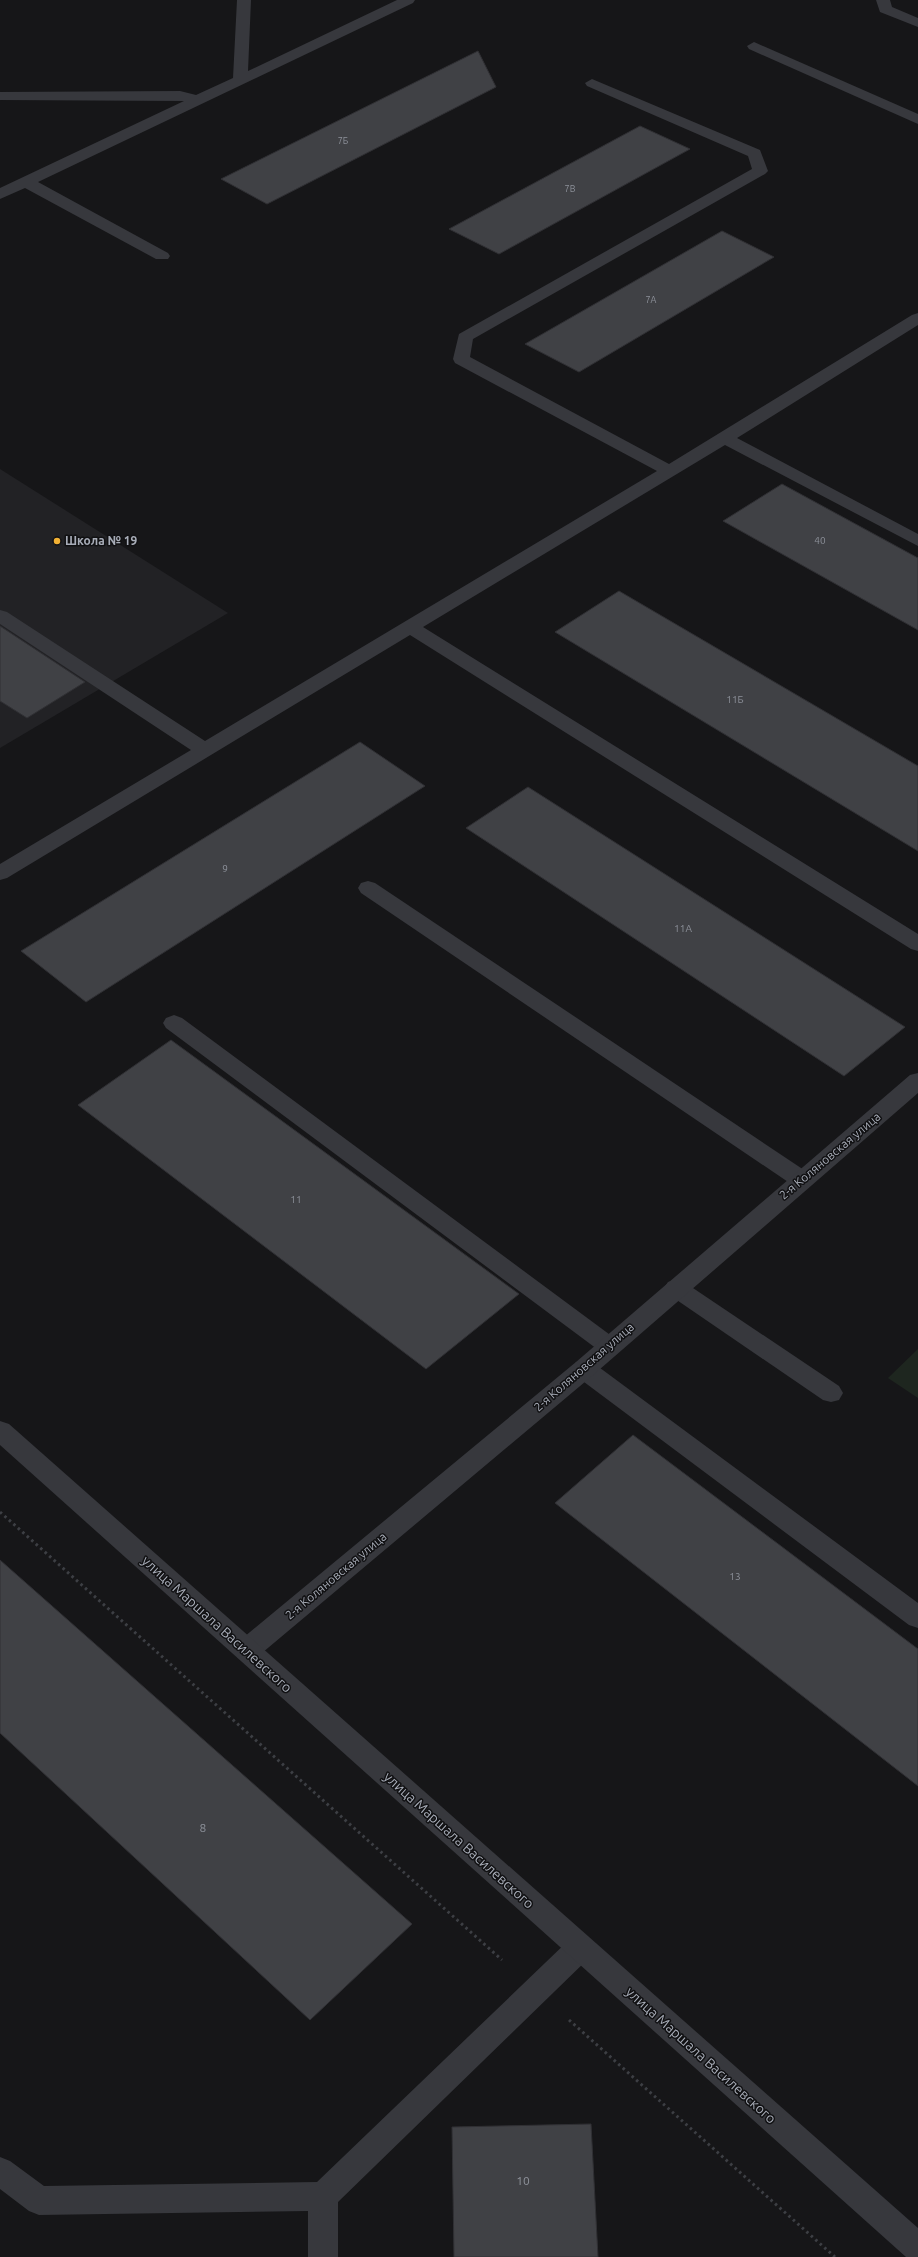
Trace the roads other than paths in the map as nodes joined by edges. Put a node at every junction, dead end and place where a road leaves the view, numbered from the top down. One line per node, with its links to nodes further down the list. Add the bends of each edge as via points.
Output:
1 (244, 0): 6 (street)
2 (408, 0): 6 (street)
3 (883, 0): 4 (street, via 885,9)
4 (918, 23)
5 (754, 46): 10 (street)
6 (240, 81): 9 (street)
7 (592, 83): 16 (street, via 755,153 760,171 465,337 461,359)
8 (0, 96): 9 (street, via 180,95)
9 (198, 100): 11 (street)
10 (918, 120)
11 (26, 182): 12 (street); 13 (street)
12 (0, 194)
13 (162, 256)
14 (918, 318): 15 (street)
15 (725, 438): 16 (street); 17 (street)
16 (669, 471): 19 (street)
17 (918, 541)
18 (0, 616): 20 (street)
19 (410, 627): 20 (street); 23 (street)
20 (205, 750): 21 (street)
21 (0, 873)
22 (368, 888): 26 (street)
23 (918, 944)
24 (174, 1023): 28 (street)
25 (918, 1081): 26 (street, 2-я Коляновская улица)
26 (802, 1180): 27 (street, 2-я Коляновская улица)
27 (676, 1288): 28 (street, 2-я Коляновская улица); 30 (street)
28 (609, 1346): 29 (street, 2-я Коляновская улица)
29 (584, 1369): 32 (street); 33 (street, 2-я Коляновская улица)
30 (831, 1393)
31 (0, 1431): 33 (street, улица Маршала Василевского)
32 (918, 1617)
33 (247, 1650): 34 (street, улица Маршала Василевского)
34 (580, 1948): 36 (street); 37 (street, улица Маршала Василевского)
35 (0, 2172): 36 (street, via 39,2201)
36 (323, 2196): 38 (street)
37 (918, 2248)
38 (323, 2257)

